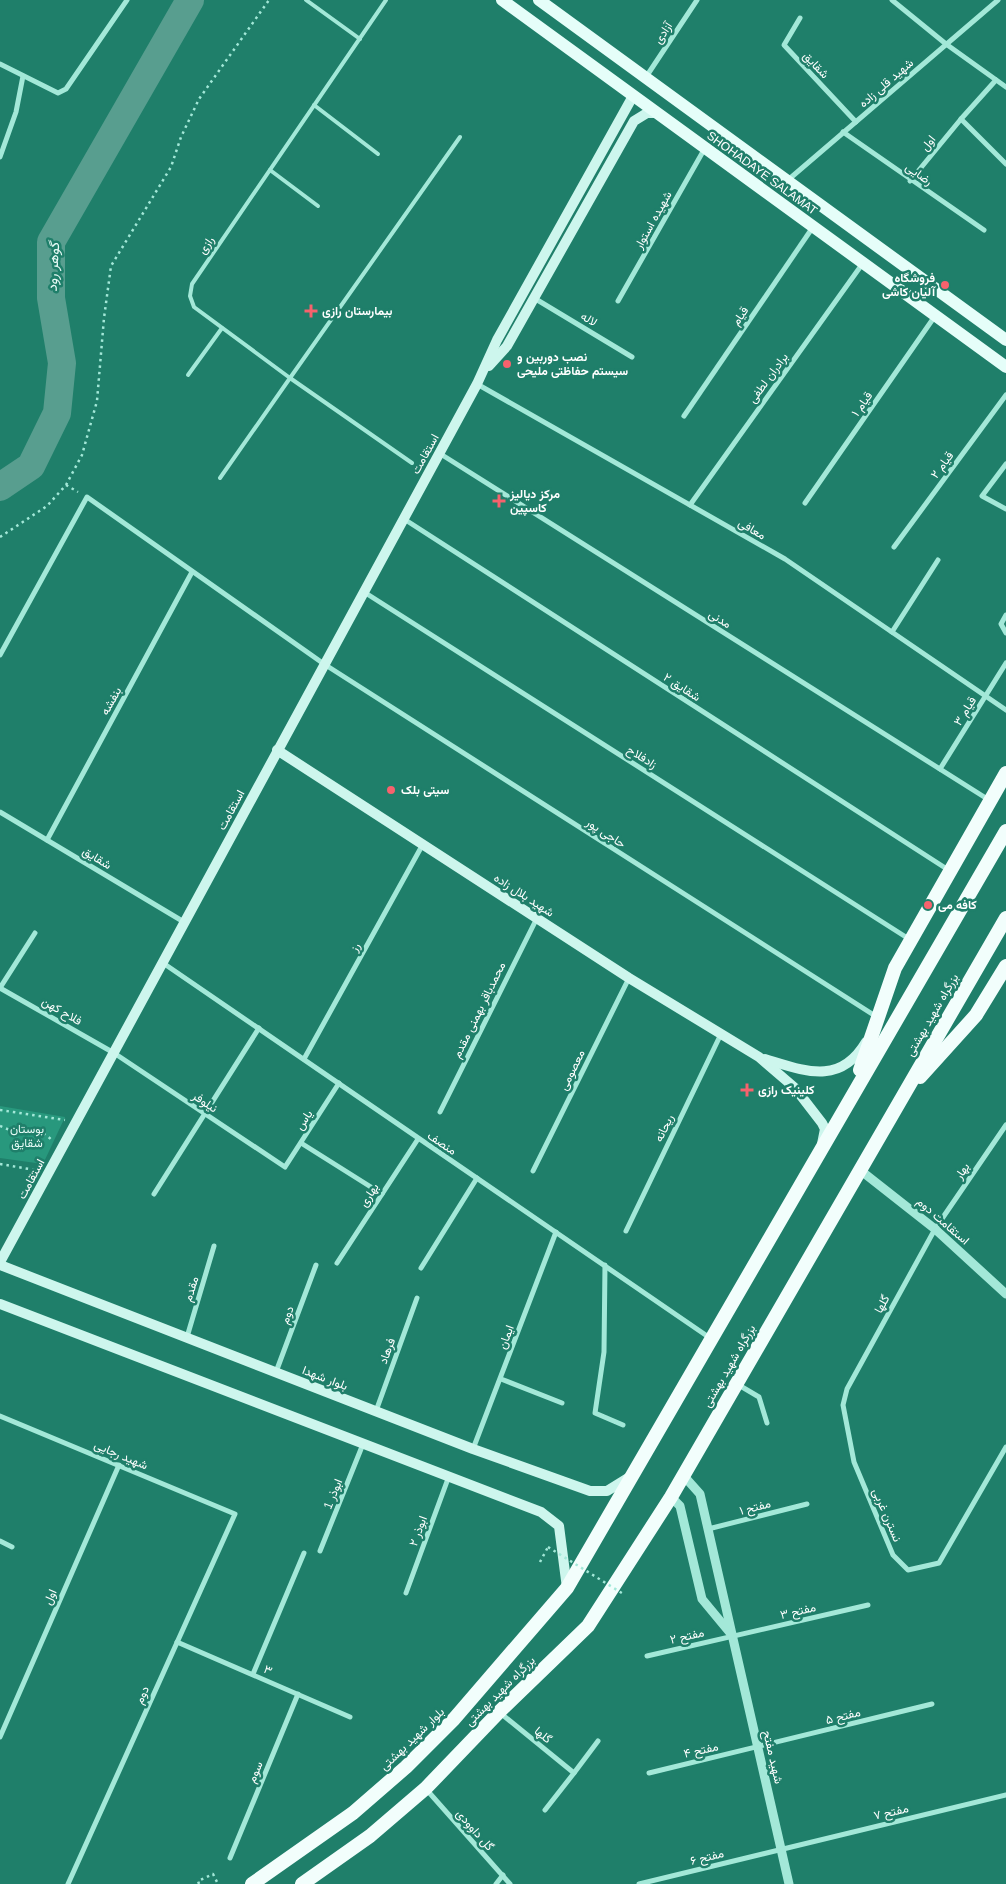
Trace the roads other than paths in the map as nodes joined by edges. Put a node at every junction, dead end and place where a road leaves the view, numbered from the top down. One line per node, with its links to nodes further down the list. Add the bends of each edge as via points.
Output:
1 (127, 0): 13 (street, via 66,89 58,92)
2 (306, 0): 10 (lane)
3 (386, 0): 10 (lane, رازی)
4 (502, 0): 17 (main road, SHOHADAYE SALAMAT)
5 (539, 0): 14 (main road, SHOHADAYE SALAMAT)
6 (697, 0): 14 (street, آزادی)
7 (892, 0): 11 (street)
8 (998, 0): 11 (street, شهید قلی زاده)
9 (800, 18): 21 (street, شقایق, via 784,45)
10 (360, 39): 18 (lane, رازی)
11 (946, 44): 15 (street); 21 (street, شهید قلی زاده)
12 (0, 64): 13 (street)
13 (23, 76): 26 (street, via 16,112)
14 (646, 78): 17 (main road); 29 (main road, SHOHADAYE SALAMAT)
15 (996, 80): 16 (street); 20 (street, اول)
16 (1006, 87)
17 (633, 96): 19 (main road, SHOHADAYE SALAMAT); 42 (main road, استقامت, via 496,340)
18 (314, 105): 25 (lane); 28 (lane, رازی)
19 (657, 113): 24 (main road, SHOHADAYE SALAMAT); 35 (main road, استقامت, via 647,113 634,121)
20 (960, 118): 27 (street); 30 (street, اول)
21 (856, 122): 22 (street, شهید قلی زاده)
22 (843, 132): 29 (street, شهید قلی زاده); 30 (street, رضایی)
23 (460, 137): 44 (lane)
24 (705, 148): 32 (main road, SHOHADAYE SALAMAT); 36 (street, شهیده استوار)
25 (378, 154)
26 (0, 157)
27 (1006, 164)
28 (270, 170): 31 (lane); 38 (lane, رازی, via 192,284 190,296 194,307)
29 (786, 181): 39 (main road, SHOHADAYE SALAMAT)
30 (910, 181): 33 (street, رضایی)
31 (318, 206)
32 (813, 226): 34 (main road, SHOHADAYE SALAMAT); 47 (street, قیام)
33 (984, 230)
34 (863, 263): 37 (main road, SHOHADAYE SALAMAT); 53 (street, برادران لطفی)
35 (534, 298): 40 (street, لاله); 42 (main road, استقامت, via 507,346)
36 (618, 301)
37 (935, 316): 41 (main road, SHOHADAYE SALAMAT); 52 (street, قیام ۱)
38 (222, 328): 43 (lane); 44 (lane, رازی)
39 (1006, 340)
40 (632, 357)
41 (1006, 367)
42 (484, 371): 45 (main road, استقامت)
43 (188, 375)
44 (290, 378): 49 (lane, رازی); 51 (lane)
45 (477, 384): 48 (main road, استقامت); 53 (street, معافی)
46 (1006, 395): 56 (street, قیام ۲)
47 (684, 416)
48 (439, 453): 55 (main road, استقامت); 69 (street, مدنی)
49 (412, 463)
50 (1006, 464): 54 (street, via 982,496)
51 (220, 478)
52 (805, 503)
53 (690, 505): 61 (street, معافی, via 785,559)
54 (1006, 509)
55 (404, 519): 59 (main road, استقامت); 76 (street, شقایق ۲)
56 (894, 547)
57 (938, 560): 61 (street)
58 (192, 572): 63 (street, via 87,497); 65 (street); 74 (street, بنفشه)
59 (363, 592): 65 (main road, استقامت); 81 (street, زادفلاح)
60 (1006, 616): 62 (street, via 1001,624)
61 (892, 632): 66 (street, معافی)
62 (1006, 633)
63 (0, 655)
64 (1006, 663): 66 (street, قیام ۳)
65 (324, 664): 68 (main road, استقامت); 86 (street, حاجی پور)
66 (986, 696): 67 (street, معافی); 69 (street, قیام ۳)
67 (1006, 710)
68 (277, 750): 75 (main road, شهید بلال زاده); 79 (main road, استقامت)
69 (940, 769): 71 (street, مدنی)
70 (1006, 773): 71 (highway)
71 (990, 801): 76 (highway)
72 (0, 812): 74 (street, شقایق)
73 (1006, 831): 94 (highway)
74 (47, 840): 79 (street, شقایق)
75 (423, 844): 77 (main road, شهید بلال زاده); 91 (street, رز)
76 (950, 871): 81 (highway)
77 (537, 918): 84 (main road, شهید بلال زاده); 95 (street, محمدباقر بهمنی مقدم)
78 (1006, 918): 93 (highway, بزرگراه شهید بهشتی)
79 (184, 922): 82 (main road, استقامت)
80 (35, 933): 85 (street)
81 (910, 940): 86 (highway, via 895,968)
82 (162, 962): 87 (street, منصف); 89 (main road, استقامت)
83 (1006, 966): 93 (highway, via 971,1021)
84 (629, 978): 88 (main road, شهید بلال زاده); 103 (street, معصومی)
85 (0, 988): 89 (street, فلاح کهن)
86 (878, 1018): 90 (main road, شهید بلال زاده, via 863,1048 849,1063 831,1072 804,1071); 94 (highway)
87 (259, 1028): 91 (street, منصف); 96 (street)
88 (721, 1034): 90 (main road, شهید بلال زاده); 108 (street, ریحانه)
89 (114, 1053): 96 (street, نیلوفر); 111 (main road, استقامت)
90 (759, 1058): 100 (main road, شهید بلال زاده, via 795,1088 822,1123 825,1130)
91 (304, 1059): 92 (street, منصف)
92 (340, 1083): 98 (street, منصف); 99 (street, یاس)
93 (903, 1096): 102 (highway, بزرگراه شهید بهشتی)
94 (851, 1098): 100 (highway)
95 (440, 1112)
96 (204, 1113): 101 (street, نیلوفر); 105 (street)
97 (1006, 1125): 107 (street, بهار)
98 (418, 1139): 104 (street, منصف); 106 (street, بهاری)
99 (301, 1143): 101 (street, یاس); 106 (street)
100 (820, 1152): 120 (highway)
101 (285, 1167)
102 (860, 1170): 107 (street, استقامت دوم); 123 (highway, بزرگراه شهید بهشتی)
103 (533, 1171)
104 (477, 1178): 109 (street, منصف); 115 (street)
105 (154, 1194)
106 (382, 1194): 112 (street, بهاری)
107 (935, 1229): 116 (street, استقامت دوم); 124 (street, گلها)
108 (626, 1231)
109 (556, 1232): 114 (street, منصف); 122 (street, ایمان)
110 (214, 1246): 119 (street, مقدم)
111 (0, 1263): 119 (main road, بلوار شهدا)
112 (337, 1263)
113 (316, 1265): 121 (street, دوم)
114 (605, 1265): 120 (street, منصف); 129 (street, via 604,1352 595,1413)
115 (421, 1268)
116 (1006, 1294)
117 (417, 1298): 126 (street, فرهاد)
118 (0, 1304): 130 (main road)
119 (186, 1337): 121 (main road, بلوار شهدا)
120 (711, 1339): 134 (highway)
121 (276, 1372): 126 (main road, بلوار شهدا)
122 (501, 1379): 125 (street); 132 (street, ایمان)
123 (736, 1384): 128 (street, via 759,1397); 135 (highway, بزرگراه شهید بهشتی)
124 (847, 1389): 131 (street, نسترن غربی, via 843,1405 854,1462 893,1555 908,1570 939,1563)
125 (562, 1403)
126 (376, 1411): 132 (main road, بلوار شهدا)
127 (0, 1416): 133 (street, شهید رجایی)
128 (767, 1423)
129 (624, 1425)
130 (363, 1443): 136 (main road); 143 (street, ابوذر 1)
131 (1006, 1447)
132 (473, 1449): 134 (main road, بلوار شهدا, via 590,1492 616,1487)
133 (119, 1465): 139 (street, شهید رجایی); 156 (street, اول)
134 (637, 1468): 145 (highway)
135 (683, 1475): 137 (highway, بزرگراه شهید بهشتی); 140 (street, شهید مفتح, via 700,1494)
136 (449, 1476): 145 (main road, via 542,1512 559,1526); 146 (street, ابوذر ۲)
137 (671, 1497): 148 (street, شهید مفتح, via 680,1506 702,1599); 154 (highway, بزرگراه شهید بهشتی, via 588,1626)
138 (807, 1504): 140 (street, مفتح ۱)
139 (235, 1514): 149 (street, دوم)
140 (708, 1529): 148 (street, شهید مفتح)
141 (0, 1541): 142 (street)
142 (12, 1547)
143 (320, 1551)
144 (304, 1554): 151 (street)
145 (567, 1588): 168 (highway, بلوار شهید بهشتی, via 454,1719 406,1767 353,1813)
146 (406, 1593)
147 (868, 1605): 148 (street, مفتح ۳)
148 (732, 1636): 150 (street, مفتح ۲); 158 (street, شهید مفتح)
149 (177, 1642): 151 (street, ۳); 167 (street, دوم)
150 (647, 1656)
151 (253, 1674): 152 (street, ۳)
152 (298, 1694): 155 (street, ۳); 165 (street, سوم)
153 (932, 1704): 158 (street, مفتح ۵)
154 (499, 1712): 159 (street, گلها); 161 (highway, بزرگراه شهید بهشتی)
155 (350, 1717)
156 (0, 1737)
157 (598, 1741): 159 (street)
158 (758, 1747): 160 (street, مفتح ۴); 164 (street, شهید مفتح)
159 (574, 1773): 163 (street)
160 (649, 1773)
161 (426, 1788): 166 (street, گل داوودی); 169 (highway, via 370,1836)
162 (1006, 1795): 164 (street, مفتح ۷)
163 (545, 1810)
164 (781, 1849): 172 (street, مفتح ۶); 173 (street, شهید مفتح)
165 (230, 1858)
166 (503, 1876): 170 (street); 171 (street, گل داوودی)
167 (68, 1884)
168 (252, 1884)
169 (302, 1884)
170 (496, 1884)
171 (510, 1884)
172 (639, 1884)
173 (789, 1884)

